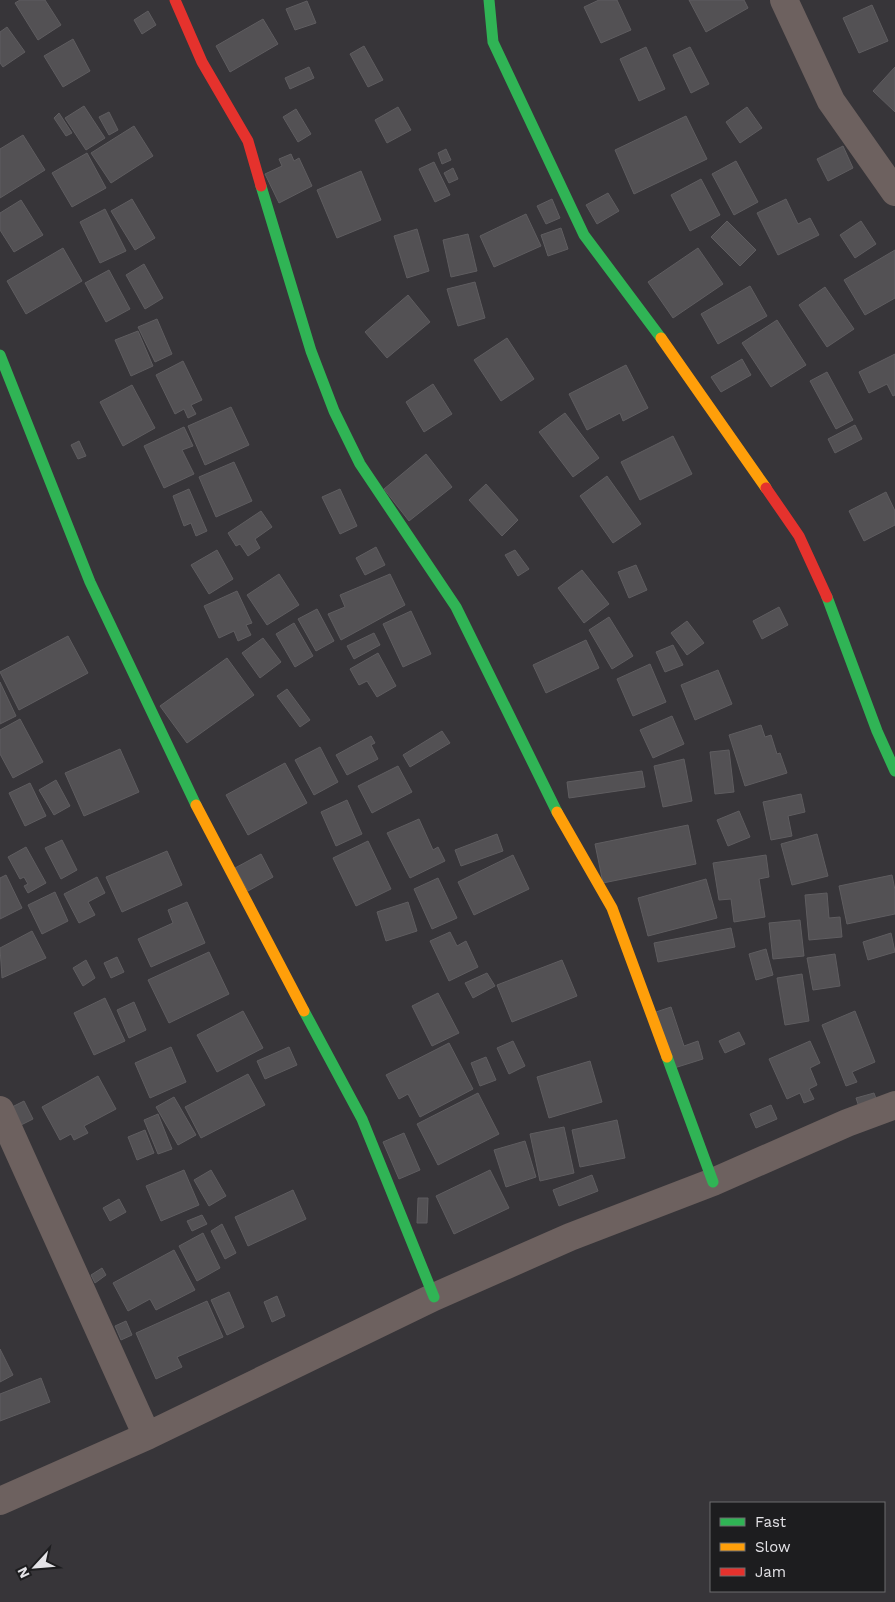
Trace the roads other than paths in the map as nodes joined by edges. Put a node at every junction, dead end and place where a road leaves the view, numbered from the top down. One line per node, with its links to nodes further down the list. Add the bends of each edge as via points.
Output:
1 (175, 0): 9 (street, via 202,62 248,141 311,351 334,411 360,464 456,606 546,792 612,908)
2 (490, 0): 6 (street, via 493,42 584,235 688,374 799,536 831,607)
3 (784, 0): 4 (street, via 831,101)
4 (895, 192)
5 (0, 355): 10 (street, via 90,582 180,772 261,932 362,1119)
6 (895, 771)
7 (895, 1105): 9 (street)
8 (0, 1110): 11 (street)
9 (713, 1182): 10 (street, via 570,1237)
10 (434, 1298): 11 (street)
11 (147, 1436): 12 (street)
12 (0, 1501)

